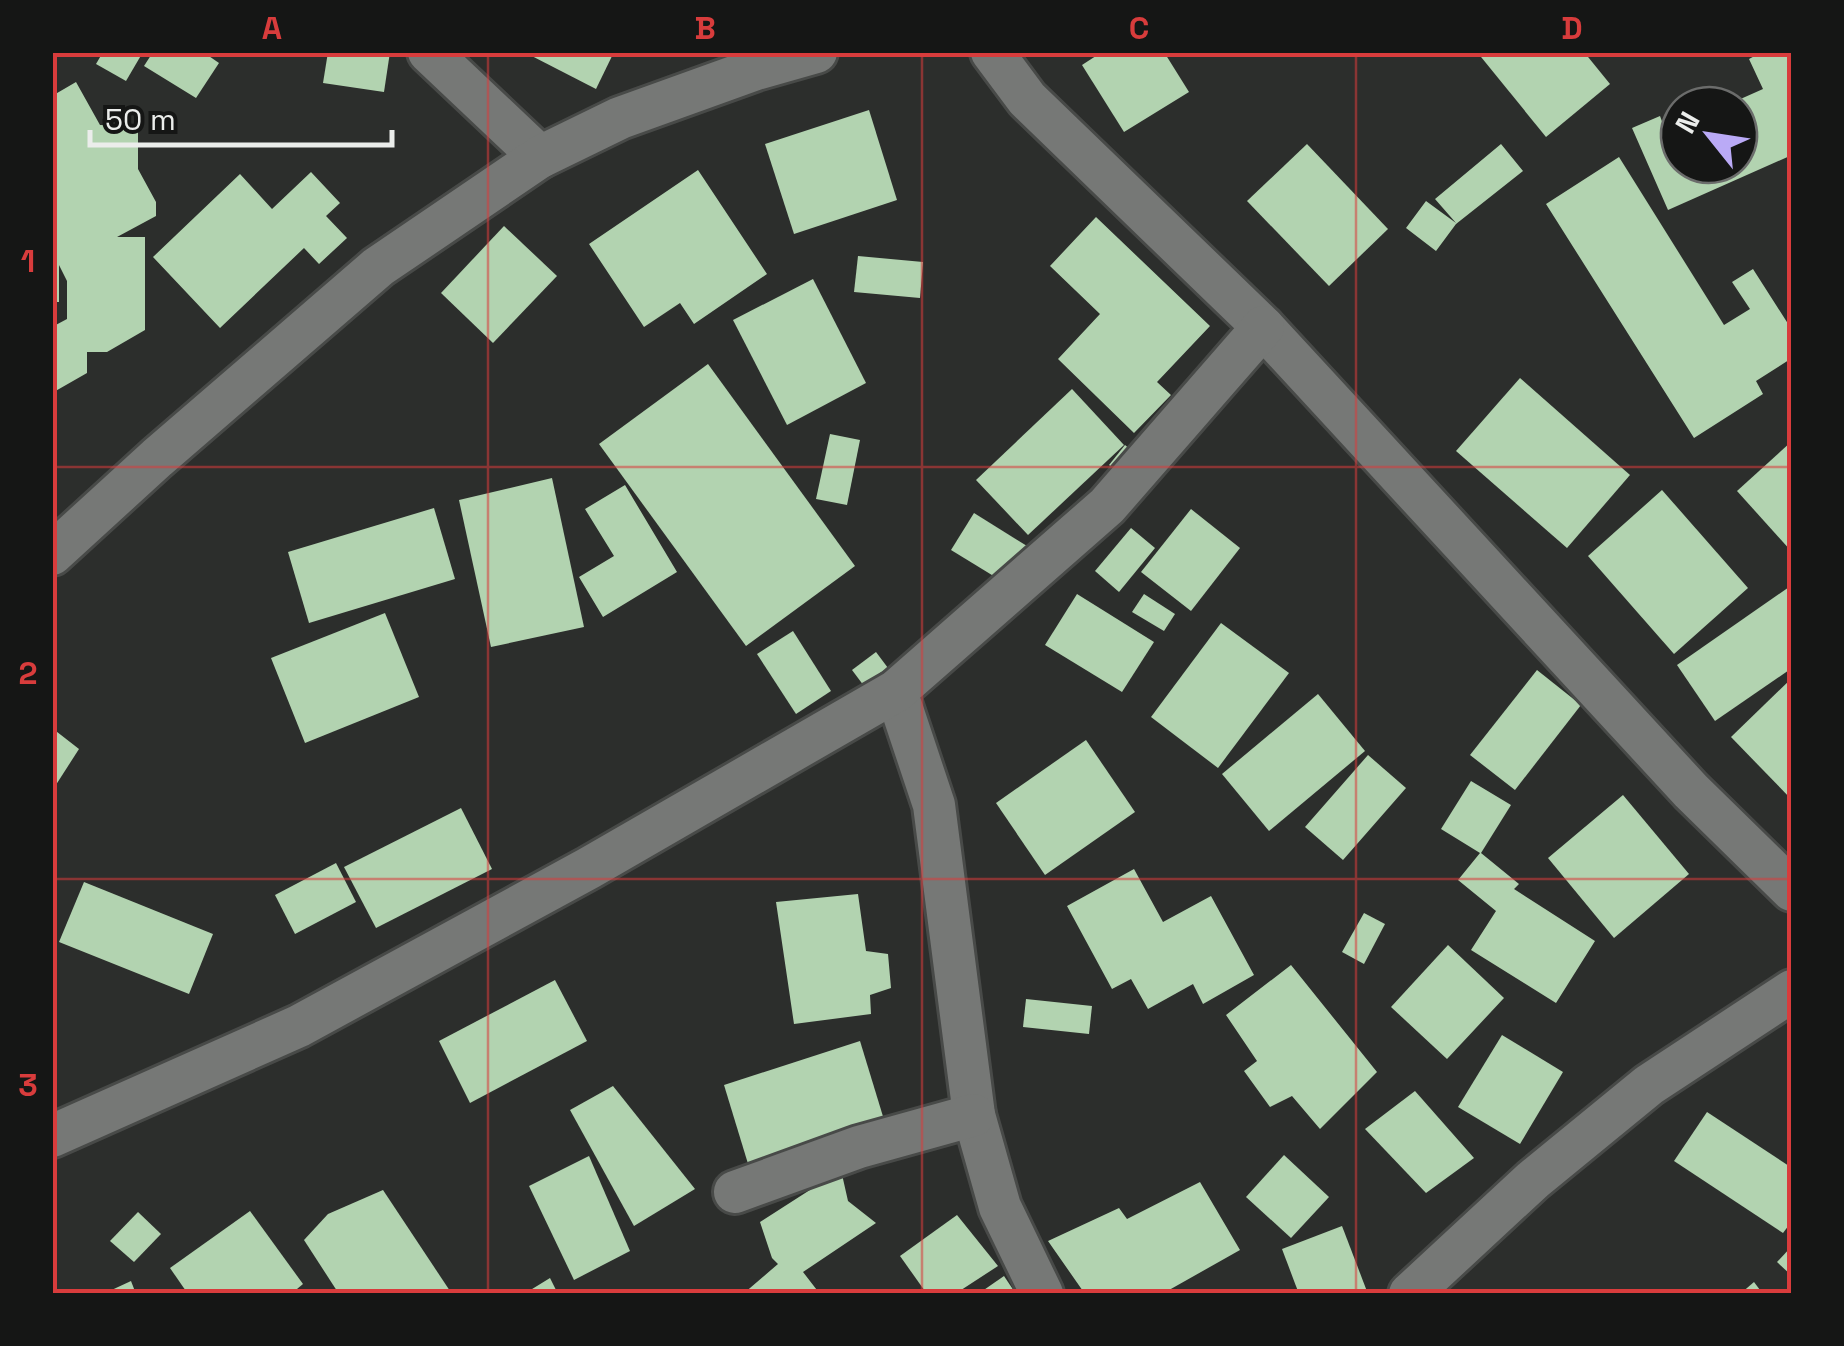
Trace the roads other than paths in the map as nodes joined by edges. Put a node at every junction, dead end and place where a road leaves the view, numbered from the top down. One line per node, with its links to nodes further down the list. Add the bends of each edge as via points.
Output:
1 (429, 52): 4 (street)
2 (816, 52): 4 (street, via 620,118)
3 (992, 52): 5 (street, via 1027,100)
4 (540, 157): 6 (street, via 378,268)
5 (1263, 327): 7 (street, via 1106,506); 8 (street, via 1691,791)
6 (52, 554)
7 (896, 691): 10 (street, via 934,805); 11 (street, via 300,1026)
8 (1792, 890)
9 (1792, 991): 14 (street, via 1649,1085)
10 (974, 1115): 12 (street); 13 (street, via 1000,1207)
11 (52, 1136)
12 (735, 1192)
13 (1042, 1294)
14 (1410, 1294)

